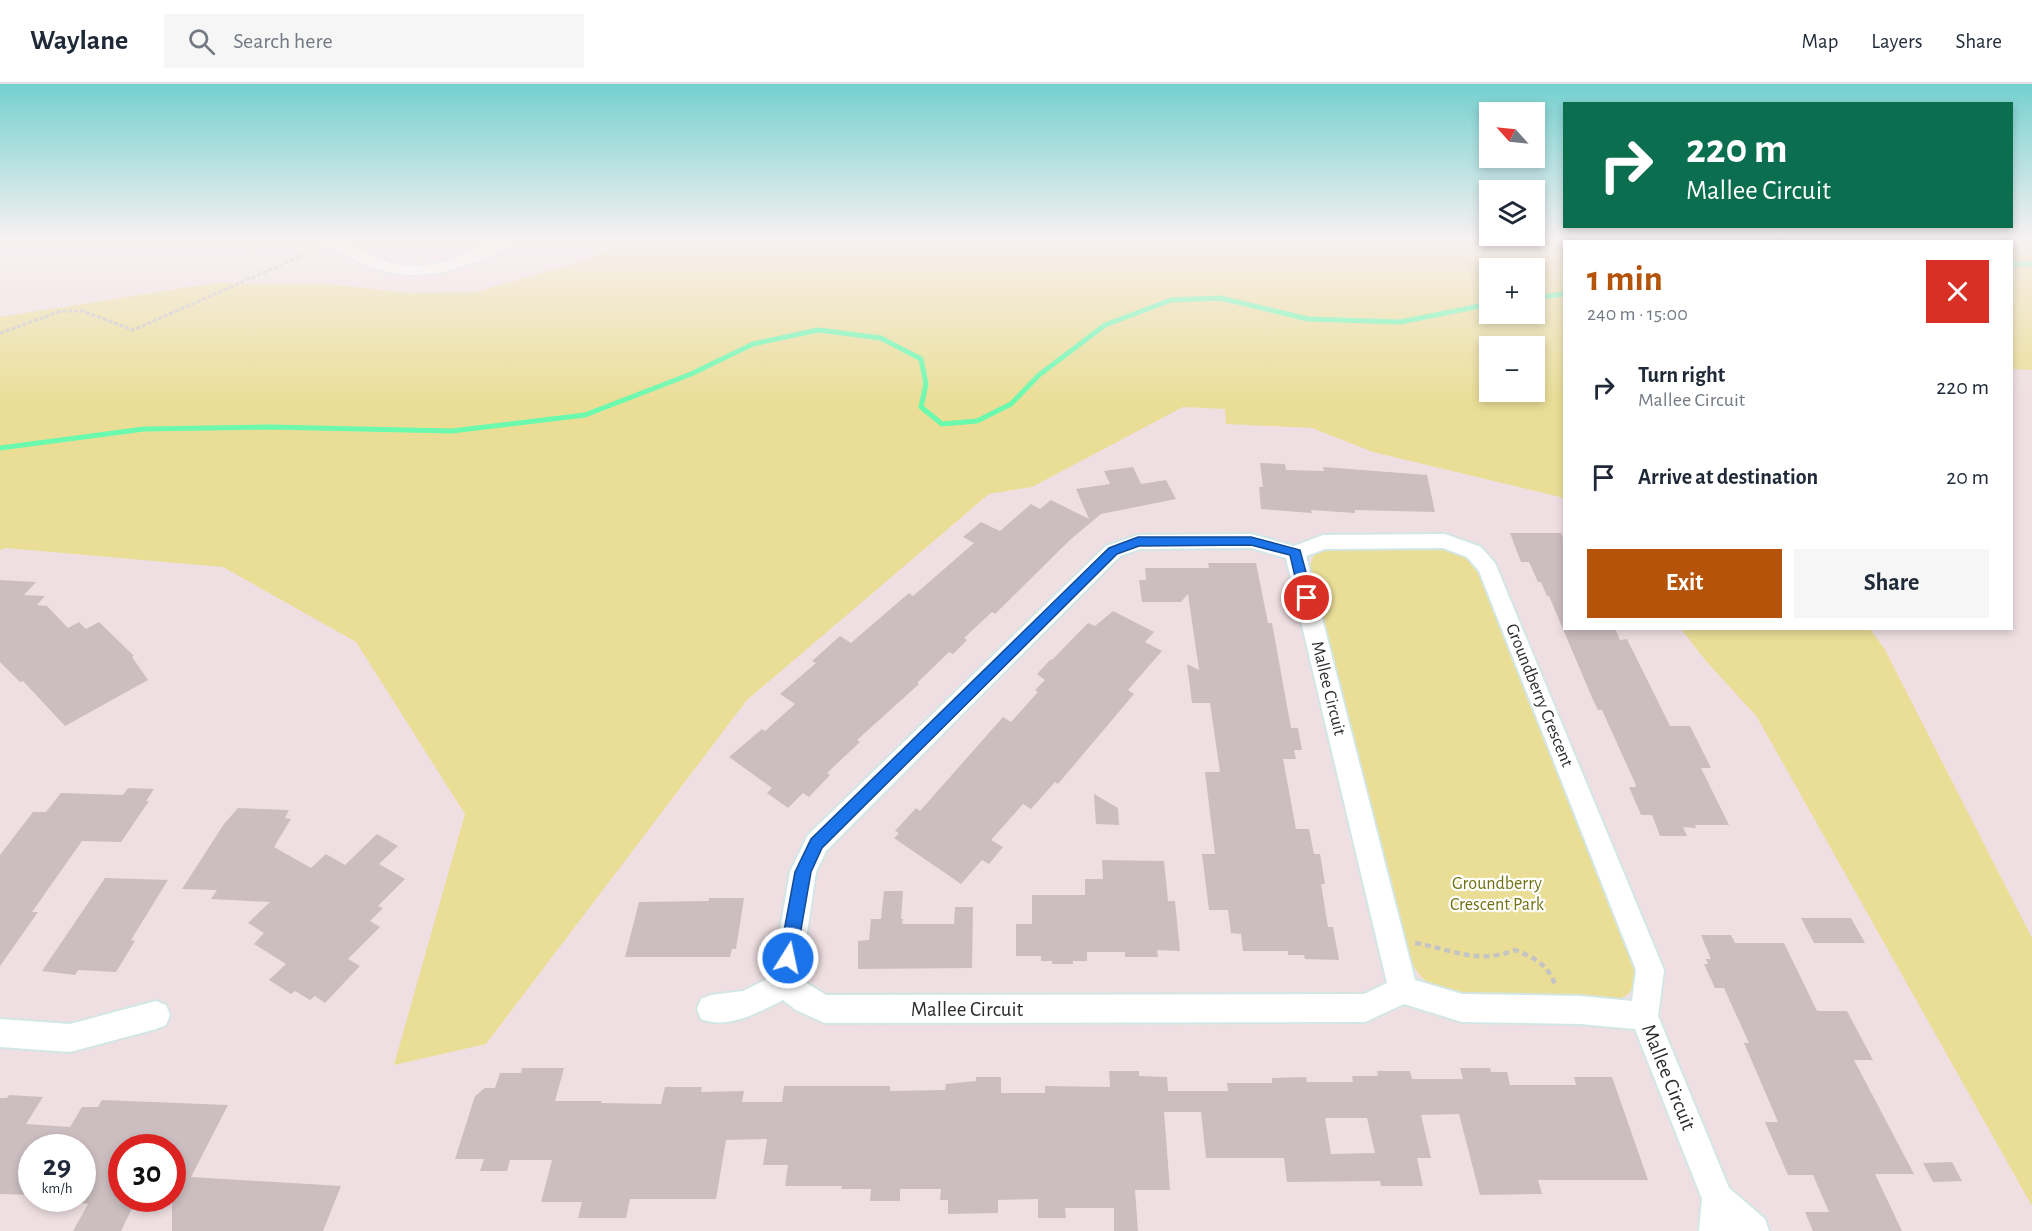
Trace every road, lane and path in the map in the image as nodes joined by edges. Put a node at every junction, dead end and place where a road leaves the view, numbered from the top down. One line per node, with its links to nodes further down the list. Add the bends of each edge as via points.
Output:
1 (217, 294): 2 (path, via 133,330 83,311 62,311)
2 (0, 333)
3 (1295, 553): 4 (street, Mallee Circuit); 5 (street, via 1251,541 1138,542 1113,551 817,843 803,872); 10 (street, Groundberry Crescent, via 1323,542 1445,541 1474,552 1488,568 1650,970)
4 (1391, 942): 6 (path, via 1425,944 1470,958 1501,957 1515,950 1542,961 1550,969); 7 (street, Mallee Circuit)
5 (785, 985): 7 (street, Mallee Circuit, via 825,1009 1365,1008); 8 (street, via 745,1004)
6 (1557, 989)
7 (1403, 990): 10 (street, Mallee Circuit, via 1462,1008 1580,1010)
8 (711, 1009)
9 (156, 1015): 11 (street, via 70,1038)
10 (1644, 1016): 12 (street, Mallee Circuit)
11 (0, 1033)
12 (1718, 1199): 13 (street, Mallee Circuit); 14 (street, Mallee Circuit)
13 (1714, 1231)
14 (1753, 1231)

